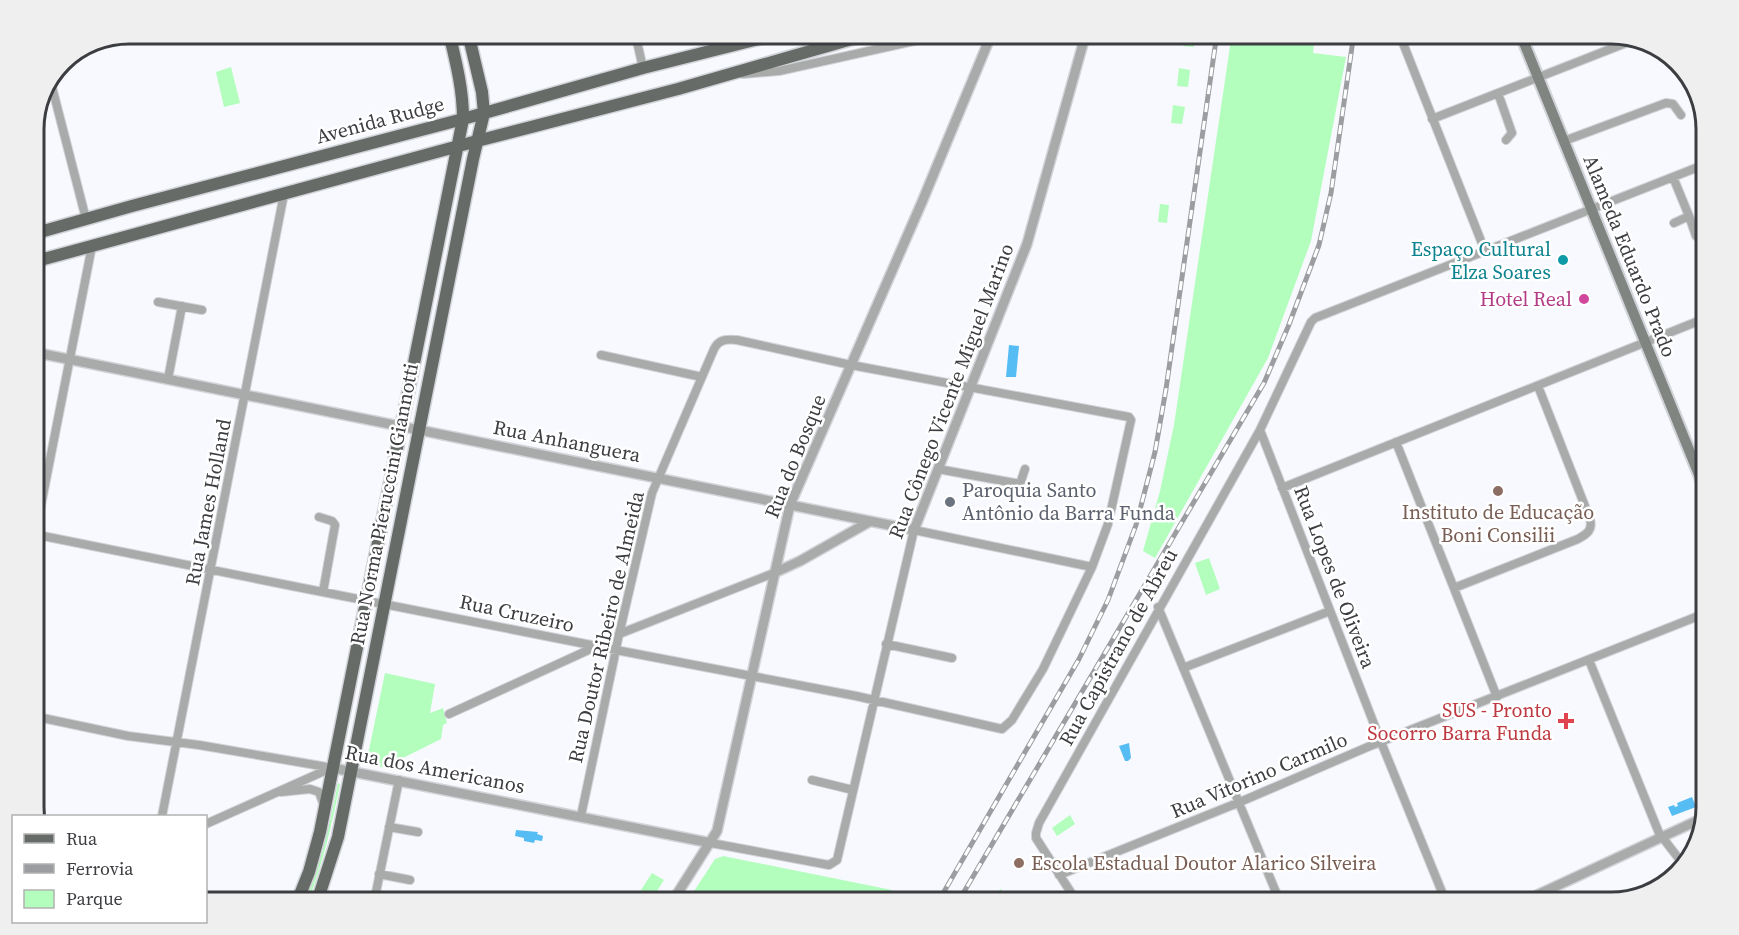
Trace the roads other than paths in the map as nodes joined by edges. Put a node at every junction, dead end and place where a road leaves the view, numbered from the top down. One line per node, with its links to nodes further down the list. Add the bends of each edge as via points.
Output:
1 (451, 43): 20 (main road, Rua Norma Pieruccini Giannotti)
2 (470, 43): 18 (main road)
3 (637, 43): 13 (street)
4 (740, 43): 11 (main road, Avenida Rudge)
5 (838, 43): 14 (main road)
6 (905, 43): 14 (street, via 779,71)
7 (988, 43): 46 (street, Rua do Bosque)
8 (1083, 43): 50 (street, Rua Cônego Vicente Miguel Marino, via 1031,233)
9 (1403, 43): 21 (street)
10 (1524, 43): 15 (main road, Alameda Eduardo Prado)
11 (736, 44): 13 (main road, Avenida Rudge)
12 (1623, 44): 15 (street)
13 (643, 68): 18 (main road, Avenida Rudge)
14 (726, 75): 23 (main road)
15 (1538, 77): 17 (street); 24 (main road, Alameda Eduardo Prado)
16 (53, 90): 31 (street)
17 (1498, 93): 21 (street); 22 (street, via 1512,133)
18 (484, 113): 20 (main road, Avenida Rudge); 23 (main road, Rua Norma Pieruccini Giannotti)
19 (1681, 115): 24 (street, via 1673,104 1666,103)
20 (463, 119): 25 (main road, Rua Norma Pieruccini Giannotti); 31 (main road, Avenida Rudge)
21 (1432, 119): 36 (street)
22 (1506, 140)
23 (477, 141): 25 (main road); 53 (main road, Rua Norma Pieruccini Giannotti)
24 (1564, 141): 29 (main road, Alameda Eduardo Prado)
25 (457, 147): 28 (main road); 52 (main road, Rua Norma Pieruccini Giannotti)
26 (1695, 168): 27 (street)
27 (1673, 177): 29 (street); 30 (street)
28 (284, 194): 35 (main road); 51 (street, Rua James Holland)
29 (1591, 209): 36 (street); 42 (main road, Alameda Eduardo Prado)
30 (1689, 216): 32 (street); 34 (street)
31 (86, 219): 33 (main road, Avenida Rudge)
32 (1674, 223)
33 (44, 231)
34 (1695, 234)
35 (92, 246): 37 (main road); 45 (street)
36 (1485, 251): 54 (street, Rua Capistrano de Abreu, via 1315,318)
37 (44, 259)
38 (158, 302): 39 (street)
39 (182, 306): 40 (street); 48 (street)
40 (202, 310)
41 (1695, 322): 42 (street)
42 (1645, 343): 49 (street); 56 (main road, Alameda Eduardo Prado)
43 (44, 354): 45 (street, Rua Anhanguera)
44 (601, 355): 47 (street)
45 (70, 360): 48 (street, Rua Anhanguera); 60 (street)
46 (851, 365): 47 (street, Rua Doutor Ribeiro de Almeida, via 722,340); 50 (street); 62 (street, Rua do Bosque)
47 (702, 377): 59 (street, Rua Doutor Ribeiro de Almeida)
48 (168, 379): 51 (street, Rua Anhanguera)
49 (1538, 386): 55 (street); 72 (street, via 1591,528 1578,539)
50 (970, 388): 57 (street, Rua Cônego Vicente Miguel Marino); 69 (street, via 1129,417 1108,524)
51 (245, 394): 52 (street, Rua Anhanguera); 70 (street, Rua James Holland)
52 (401, 426): 53 (street, Rua Anhanguera); 74 (main road, Rua Norma Pieruccini Giannotti)
53 (419, 430): 59 (street, Rua Anhanguera); 75 (main road, Rua Norma Pieruccini Giannotti)
54 (1260, 430): 61 (street, Rua Lopes de Oliveira); 76 (street, Rua Capistrano de Abreu)
55 (1396, 442): 61 (street); 72 (street)
56 (1695, 454)
57 (938, 469): 58 (street, via 1020,484); 65 (street, Rua Cônego Vicente Miguel Marino)
58 (1025, 469)
59 (658, 478): 62 (street, Rua Anhanguera); 79 (street, Rua Doutor Ribeiro de Almeida, via 648,505)
60 (44, 486)
61 (1282, 488): 77 (street, Rua Lopes de Oliveira)
62 (790, 505): 64 (street, Rua Anhanguera); 67 (street, Rua do Bosque)
63 (319, 518): 73 (street, via 335,525)
64 (869, 522): 65 (street, Rua Anhanguera); 68 (street)
65 (914, 530): 69 (street, Rua Anhanguera); 80 (street, Rua Cônego Vicente Miguel Marino)
66 (44, 536): 70 (street, Rua Cruzeiro)
67 (780, 543): 68 (street, via 785,558); 71 (street, Rua do Bosque)
68 (800, 561): 71 (street)
69 (1092, 567): 88 (street, Rua Cruzeiro, via 1032,688 1002,729)
70 (211, 571): 73 (street, Rua Cruzeiro); 91 (street, Rua James Holland)
71 (774, 573): 79 (street); 86 (street, Rua do Bosque)
72 (1454, 588): 87 (street)
73 (322, 592): 74 (street, Rua Cruzeiro)
74 (366, 600): 75 (street, Rua Cruzeiro); 93 (main road, Rua Norma Pieruccini Giannotti)
75 (384, 603): 81 (street, Rua Cruzeiro); 94 (main road, Rua Norma Pieruccini Giannotti)
76 (1158, 608): 85 (street); 112 (street, Rua Capistrano de Abreu, via 1044,813 1036,835)
77 (1330, 611): 85 (street); 92 (street, Rua Lopes de Oliveira)
78 (1696, 617): 84 (street, Rua Vitorino Carmilo)
79 (619, 634): 82 (street, Rua Doutor Ribeiro de Almeida)
80 (886, 644): 83 (street); 88 (street, Rua Cônego Vicente Miguel Marino)
81 (596, 646): 82 (street, Rua Cruzeiro); 89 (street)
82 (616, 650): 86 (street, Rua Cruzeiro); 102 (street, Rua Doutor Ribeiro de Almeida)
83 (952, 658)
84 (1589, 660): 87 (street, Rua Vitorino Carmilo); 107 (street)
85 (1184, 668): 99 (street)
86 (752, 675): 88 (street, Rua Cruzeiro); 108 (street, Rua do Bosque)
87 (1497, 697): 92 (street, Rua Vitorino Carmilo)
88 (873, 699): 97 (street, Rua Cônego Vicente Miguel Marino)
89 (449, 714)
90 (44, 718): 91 (street, Rua dos Americanos)
91 (177, 742): 93 (street, Rua dos Americanos); 101 (street, Rua James Holland)
92 (1381, 742): 99 (street, Rua Vitorino Carmilo); 120 (street, Rua Lopes de Oliveira)
93 (333, 768): 94 (street, Rua dos Americanos); 98 (street); 100 (main road, Rua Norma Pieruccini Giannotti)
94 (351, 771): 95 (street, Rua dos Americanos); 115 (main road, Rua Norma Pieruccini Giannotti)
95 (399, 780): 102 (street, Rua dos Americanos); 105 (street)
96 (812, 780): 97 (street)
97 (853, 790): 110 (street, Rua Cônego Vicente Miguel Marino, via 837,860)
98 (280, 792): 100 (street, via 316,790); 104 (street)
99 (1240, 802): 112 (street, Rua Vitorino Carmilo); 119 (street)
100 (324, 812): 114 (main road, Rua Norma Pieruccini Giannotti)
101 (162, 815)
102 (581, 816): 108 (street, Rua dos Americanos)
103 (1694, 822): 107 (street)
104 (207, 824)
105 (389, 827): 106 (street); 111 (street)
106 (418, 832)
107 (1661, 837): 109 (street); 121 (street)
108 (711, 843): 110 (street, Rua dos Americanos); 117 (street, Rua do Bosque)
109 (1678, 858)
110 (829, 865)
111 (379, 874): 113 (street); 116 (street)
112 (1059, 875): 118 (street)
113 (410, 880)
114 (301, 892)
115 (320, 892)
116 (376, 892)
117 (679, 892)
118 (1070, 892)
119 (1277, 892)
120 (1442, 892)
121 (1543, 892)

